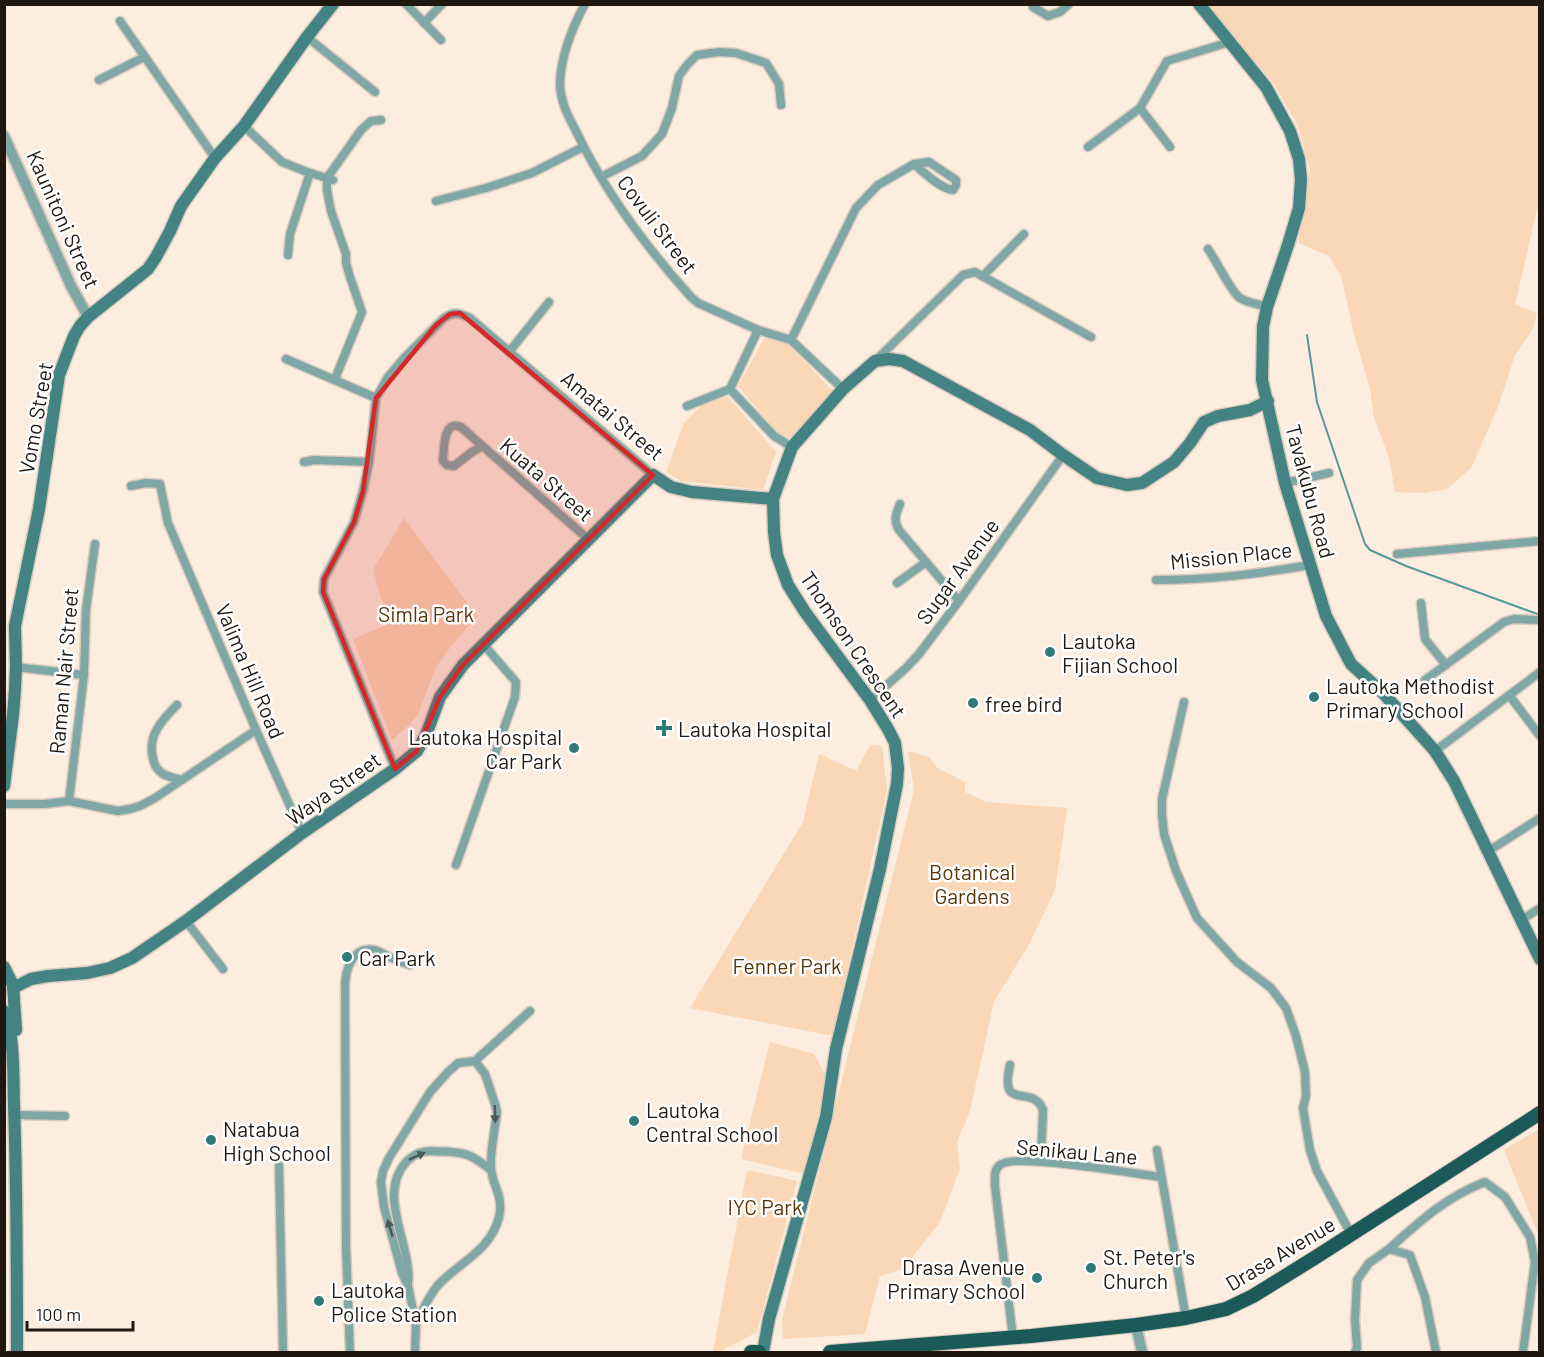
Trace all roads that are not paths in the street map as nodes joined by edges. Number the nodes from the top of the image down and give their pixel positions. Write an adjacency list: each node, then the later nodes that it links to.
1 (333, 4): 10 (main road, Vomo Street)
2 (406, 4): 9 (street)
3 (442, 4): 9 (street)
4 (585, 4): 21 (street, Covuli Street)
5 (1069, 4): 7 (street)
6 (1199, 4): 12 (main road, Tavakubu Road)
7 (1033, 7)
8 (120, 21): 13 (street)
9 (424, 23): 11 (street)
10 (307, 38): 15 (street); 19 (main road, Vomo Street)
11 (441, 40)
12 (1230, 42): 17 (street); 36 (main road, Tavakubu Road)
13 (144, 57): 14 (street); 24 (street)
14 (99, 80)
15 (375, 92)
16 (781, 105): 28 (street)
17 (1140, 108): 22 (street); 23 (street)
18 (381, 120): 29 (street)
19 (244, 126): 24 (main road, Vomo Street); 27 (street)
20 (4, 136): 25 (street, Kaunitoni Street)
21 (583, 147): 28 (street, Covuli Street); 30 (street)
22 (1088, 147)
23 (1170, 147)
24 (215, 158): 37 (main road, Vomo Street)
25 (9, 159): 37 (street, Kaunitoni Street)
26 (914, 164): 26 (street); 40 (street)
27 (310, 173): 29 (street); 33 (street)
28 (601, 177): 38 (street, Covuli Street)
29 (330, 179): 44 (street)
30 (436, 201)
31 (1024, 234): 34 (street)
32 (1208, 249): 36 (street)
33 (288, 255)
34 (983, 276): 39 (street); 43 (street)
35 (549, 302): 41 (street)
36 (1267, 307): 48 (main road, Tavakubu Road)
37 (88, 316): 72 (main road, Vomo Street)
38 (758, 330): 40 (street, Covuli Street); 45 (street)
39 (1091, 337)
40 (791, 340): 46 (street, Covuli Street)
41 (510, 352): 47 (street, Amatai Street); 56 (street, Amatai Street)
42 (286, 359): 44 (street)
43 (875, 361): 46 (main road, Thomson Crescent); 52 (main road)
44 (335, 379): 47 (street)
45 (730, 389): 49 (street); 51 (street)
46 (843, 389): 51 (main road, Thomson Crescent)
47 (376, 398): 54 (street)
48 (1268, 401): 52 (main road); 57 (main road, Tavakubu Road)
49 (687, 406)
50 (482, 446): 50 (street, Kuata Street); 61 (street, Kuata Street)
51 (792, 447): 59 (main road, Thomson Crescent)
52 (1064, 455): 69 (street, Sugar Avenue)
53 (304, 462): 54 (street)
54 (369, 462): 86 (street)
55 (1329, 473): 57 (street)
56 (653, 475): 59 (main road, Amatai Street); 61 (main road, Waya Street)
57 (1285, 483): 66 (main road, Tavakubu Road)
58 (131, 486): 83 (street, Valima Hill Road)
59 (773, 499): 80 (main road, Thomson Crescent)
60 (900, 504): 65 (street)
61 (588, 539): 73 (main road, Waya Street)
62 (1539, 541): 64 (street)
63 (95, 544): 77 (street, Raman Nair Street)
64 (1397, 554)
65 (926, 562): 68 (street); 69 (street)
66 (1310, 565): 67 (street, Mission Place); 85 (main road, Tavakubu Road)
67 (1156, 580)
68 (897, 583)
69 (959, 601): 80 (street, Sugar Avenue)
70 (1421, 603): 74 (street)
71 (1539, 620): 74 (street)
72 (10, 625): 75 (main road, Vomo Street)
73 (484, 645): 86 (main road, Waya Street); 94 (street)
74 (1446, 665): 78 (street)
75 (16, 667): 77 (street); 88 (main road, Vomo Street)
76 (1539, 672): 79 (street)
77 (84, 675): 89 (street, Raman Nair Street)
78 (1425, 680)
79 (1509, 695): 84 (street); 85 (street)
80 (870, 700): 122 (main road, Thomson Crescent)
81 (1184, 702): 118 (street)
82 (177, 705): 87 (street)
83 (256, 730): 87 (street); 92 (street, Valima Hill Road)
84 (1539, 736)
85 (1435, 751): 93 (main road, Tavakubu Road)
86 (394, 769): 92 (main road, Waya Street)
87 (181, 780): 89 (street)
88 (4, 786)
89 (69, 801): 90 (street)
90 (4, 804)
91 (1539, 818): 93 (street)
92 (302, 833): 96 (main road, Waya Street)
93 (1487, 852): 97 (main road, Tavakubu Road)
94 (456, 865)
95 (1539, 908): 97 (street)
96 (186, 921): 100 (street); 102 (main road, Waya Street)
97 (1520, 921): 98 (main road, Tavakubu Road)
98 (1539, 959)
99 (410, 965): 128 (street)
100 (223, 969)
101 (5, 970): 102 (main road, Waya Street); 103 (main road)
102 (48, 976): 103 (main road, Waya Street)
103 (10, 995): 106 (main road)
104 (4, 1011): 106 (main road)
105 (530, 1011): 107 (street)
106 (13, 1054): 110 (main road)
107 (474, 1061): 116 (street, one-way to 116); 120 (street, one-way to 107)
108 (1010, 1065): 113 (street)
109 (1539, 1113): 118 (highway, Drasa Avenue)
110 (15, 1115): 111 (street); 115 (main road)
111 (65, 1116)
112 (1156, 1150): 117 (street)
113 (1041, 1161): 117 (street, Senikau Lane); 125 (street, Senikau Lane)
114 (279, 1165): 127 (street)
115 (10, 1166): 126 (main road)
116 (491, 1170): 120 (street, one-way to 116); 123 (street)
117 (1161, 1177): 121 (street)
118 (1351, 1234): 121 (highway, Drasa Avenue)
119 (1389, 1249): 134 (street); 135 (street); 136 (street)
120 (408, 1286): 123 (street)
121 (1186, 1318): 124 (highway, Drasa Avenue)
122 (769, 1319): 130 (main road, Thomson Crescent); 131 (main road, Thomson Crescent)
123 (416, 1324): 129 (street)
124 (1136, 1325): 125 (highway, Drasa Avenue); 133 (street)
125 (1013, 1338): 132 (highway, Drasa Avenue)
126 (17, 1353)
127 (283, 1353)
128 (350, 1353)
129 (415, 1353)
130 (750, 1353): 131 (highway)
131 (761, 1353)
132 (830, 1353)
133 (1142, 1353)
134 (1355, 1353)
135 (1436, 1353)
136 (1523, 1353)

